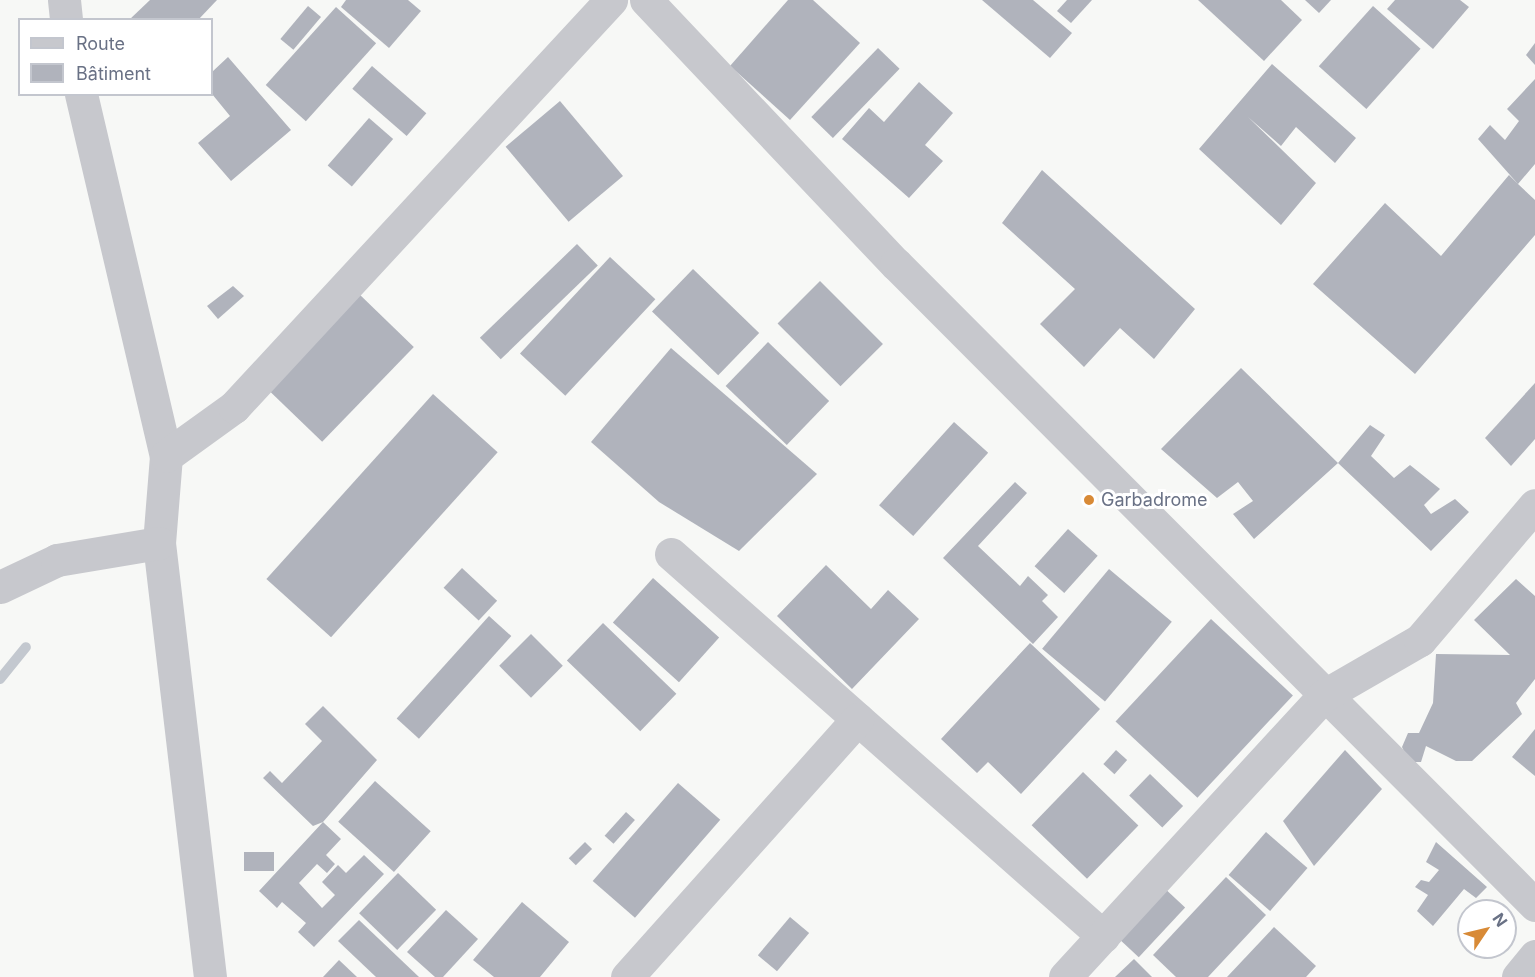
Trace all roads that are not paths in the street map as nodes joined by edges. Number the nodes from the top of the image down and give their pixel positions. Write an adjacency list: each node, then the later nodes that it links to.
1 (64, 0): 4 (street)
2 (611, 0): 6 (street)
3 (646, 0): 11 (street)
4 (66, 18)
5 (81, 96): 6 (street)
6 (166, 456): 8 (street)
7 (1535, 505): 11 (street)
8 (159, 543): 10 (street); 16 (street)
9 (671, 554): 12 (street)
10 (0, 588)
11 (1323, 696): 13 (street); 14 (street)
12 (858, 719): 14 (street); 17 (street)
13 (1535, 905)
14 (1103, 936): 18 (street)
15 (1535, 956): 19 (street)
16 (210, 977)
17 (627, 977)
18 (1065, 977)
19 (1518, 977)

